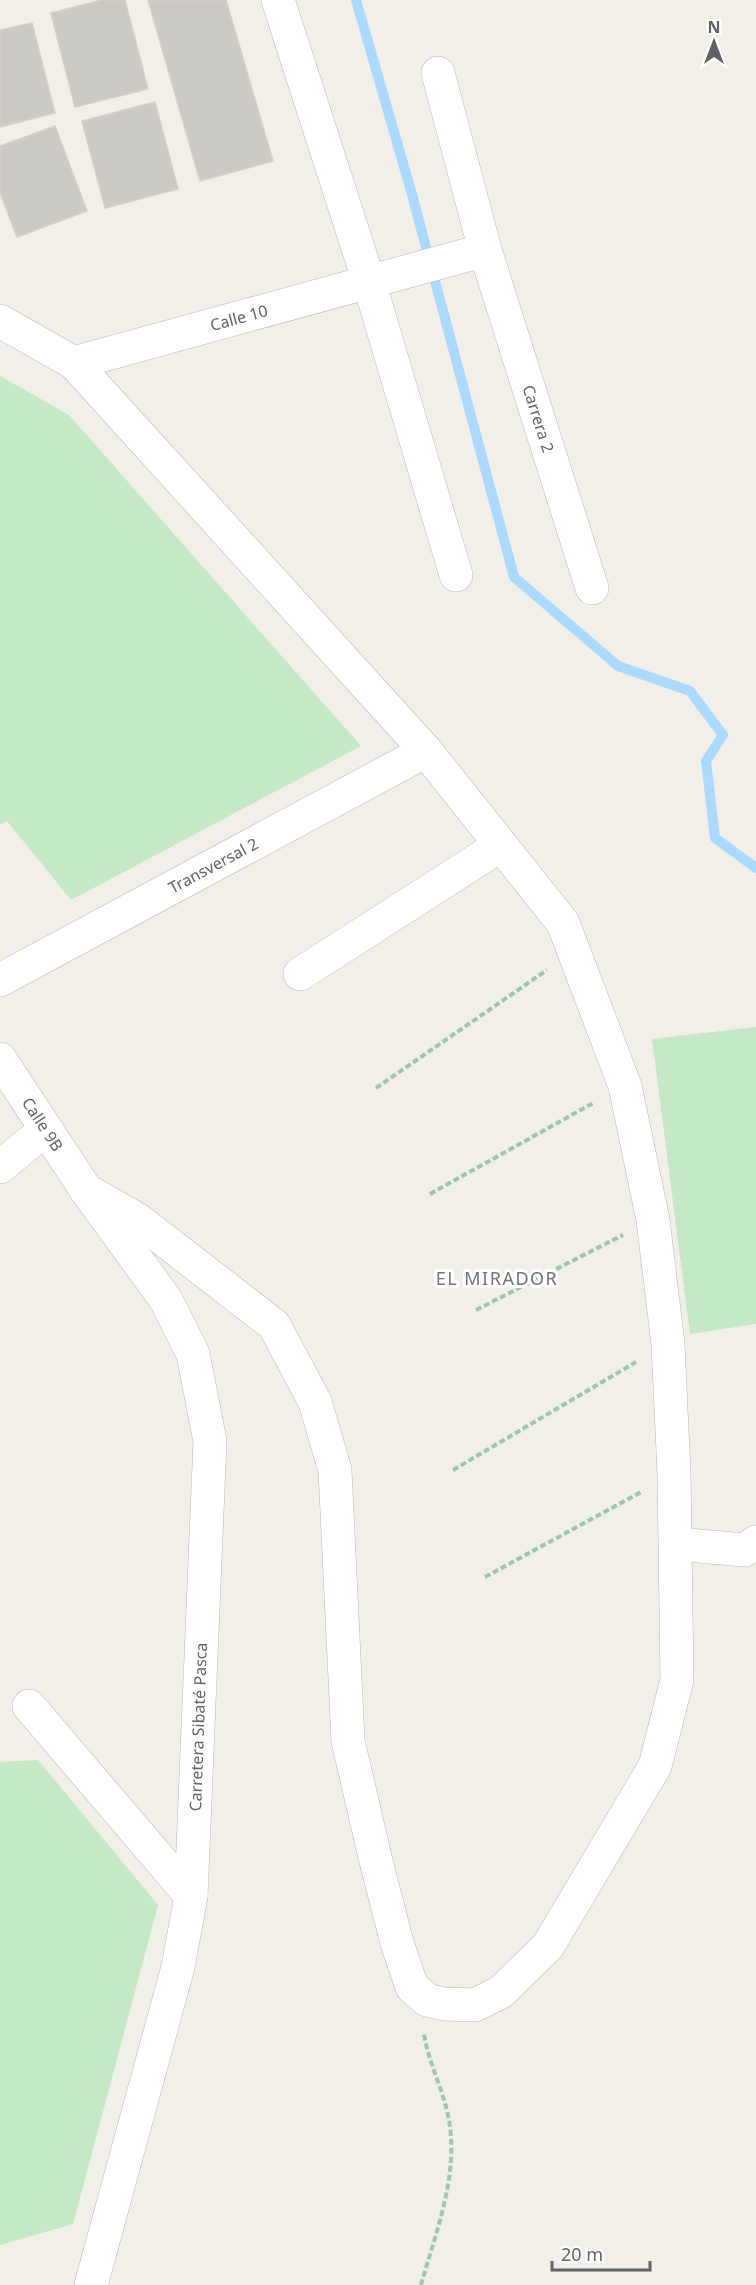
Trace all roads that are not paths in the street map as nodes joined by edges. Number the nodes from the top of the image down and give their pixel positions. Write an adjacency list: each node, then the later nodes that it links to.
1 (278, 0): 4 (street)
2 (438, 73): 3 (street, Carrera 2)
3 (485, 250): 4 (street, Calle 10); 8 (street, Carrera 2)
4 (369, 282): 6 (street, Calle 10); 7 (street)
5 (0, 321): 6 (street)
6 (74, 363): 9 (street)
7 (456, 575)
8 (592, 588)
9 (426, 751): 10 (street); 12 (street, Transversal 2)
10 (501, 845): 11 (street); 18 (street)
11 (300, 974)
12 (0, 980)
13 (0, 1059): 14 (street, Calle 9B)
14 (46, 1129): 15 (street); 16 (street, Calle 9B)
15 (0, 1167)
16 (86, 1190): 18 (street); 20 (street, Carretera Sibaté Pasca)
17 (756, 1542): 18 (street)
18 (676, 1544)
19 (29, 1706): 20 (street)
20 (191, 1896): 21 (street, Carretera Sibaté Pasca)
21 (91, 2285)

